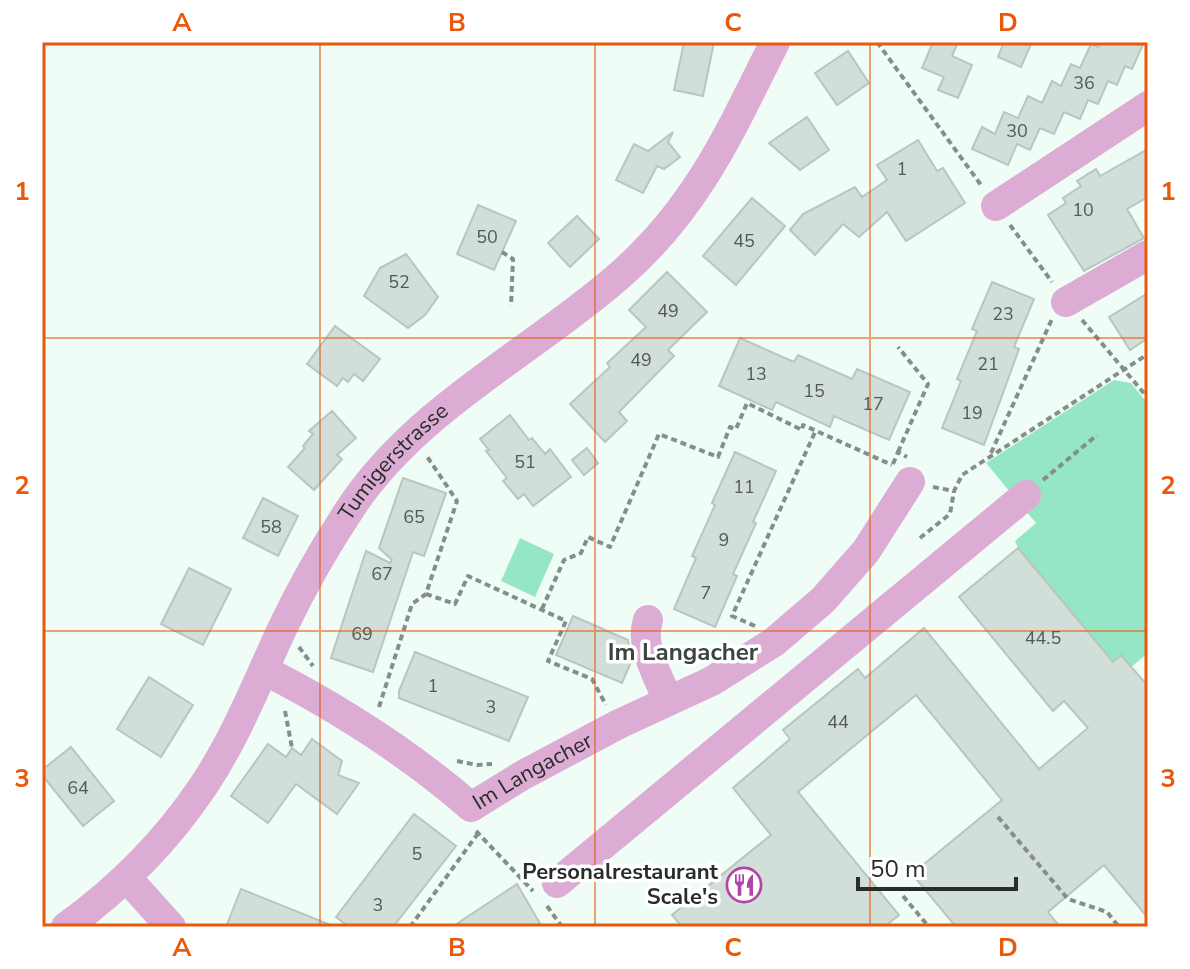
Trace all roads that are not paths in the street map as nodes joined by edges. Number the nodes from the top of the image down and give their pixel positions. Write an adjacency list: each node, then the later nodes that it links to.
1 (775, 42): 10 (street, Tumigerstrasse)
2 (1148, 106): 3 (street)
3 (996, 206)
4 (1148, 255): 5 (street)
5 (1066, 302)
6 (896, 475): 9 (street, Im Langacher)
7 (1026, 495): 11 (street)
8 (642, 625): 12 (street)
9 (768, 636): 11 (street); 12 (street, Im Langacher)
10 (264, 670): 12 (street, Im Langacher); 13 (street, Tumigerstrasse)
11 (804, 677): 14 (street)
12 (668, 701)
13 (127, 878): 15 (street); 16 (street, Tumigerstrasse)
14 (557, 883)
15 (174, 919)
16 (66, 927)

